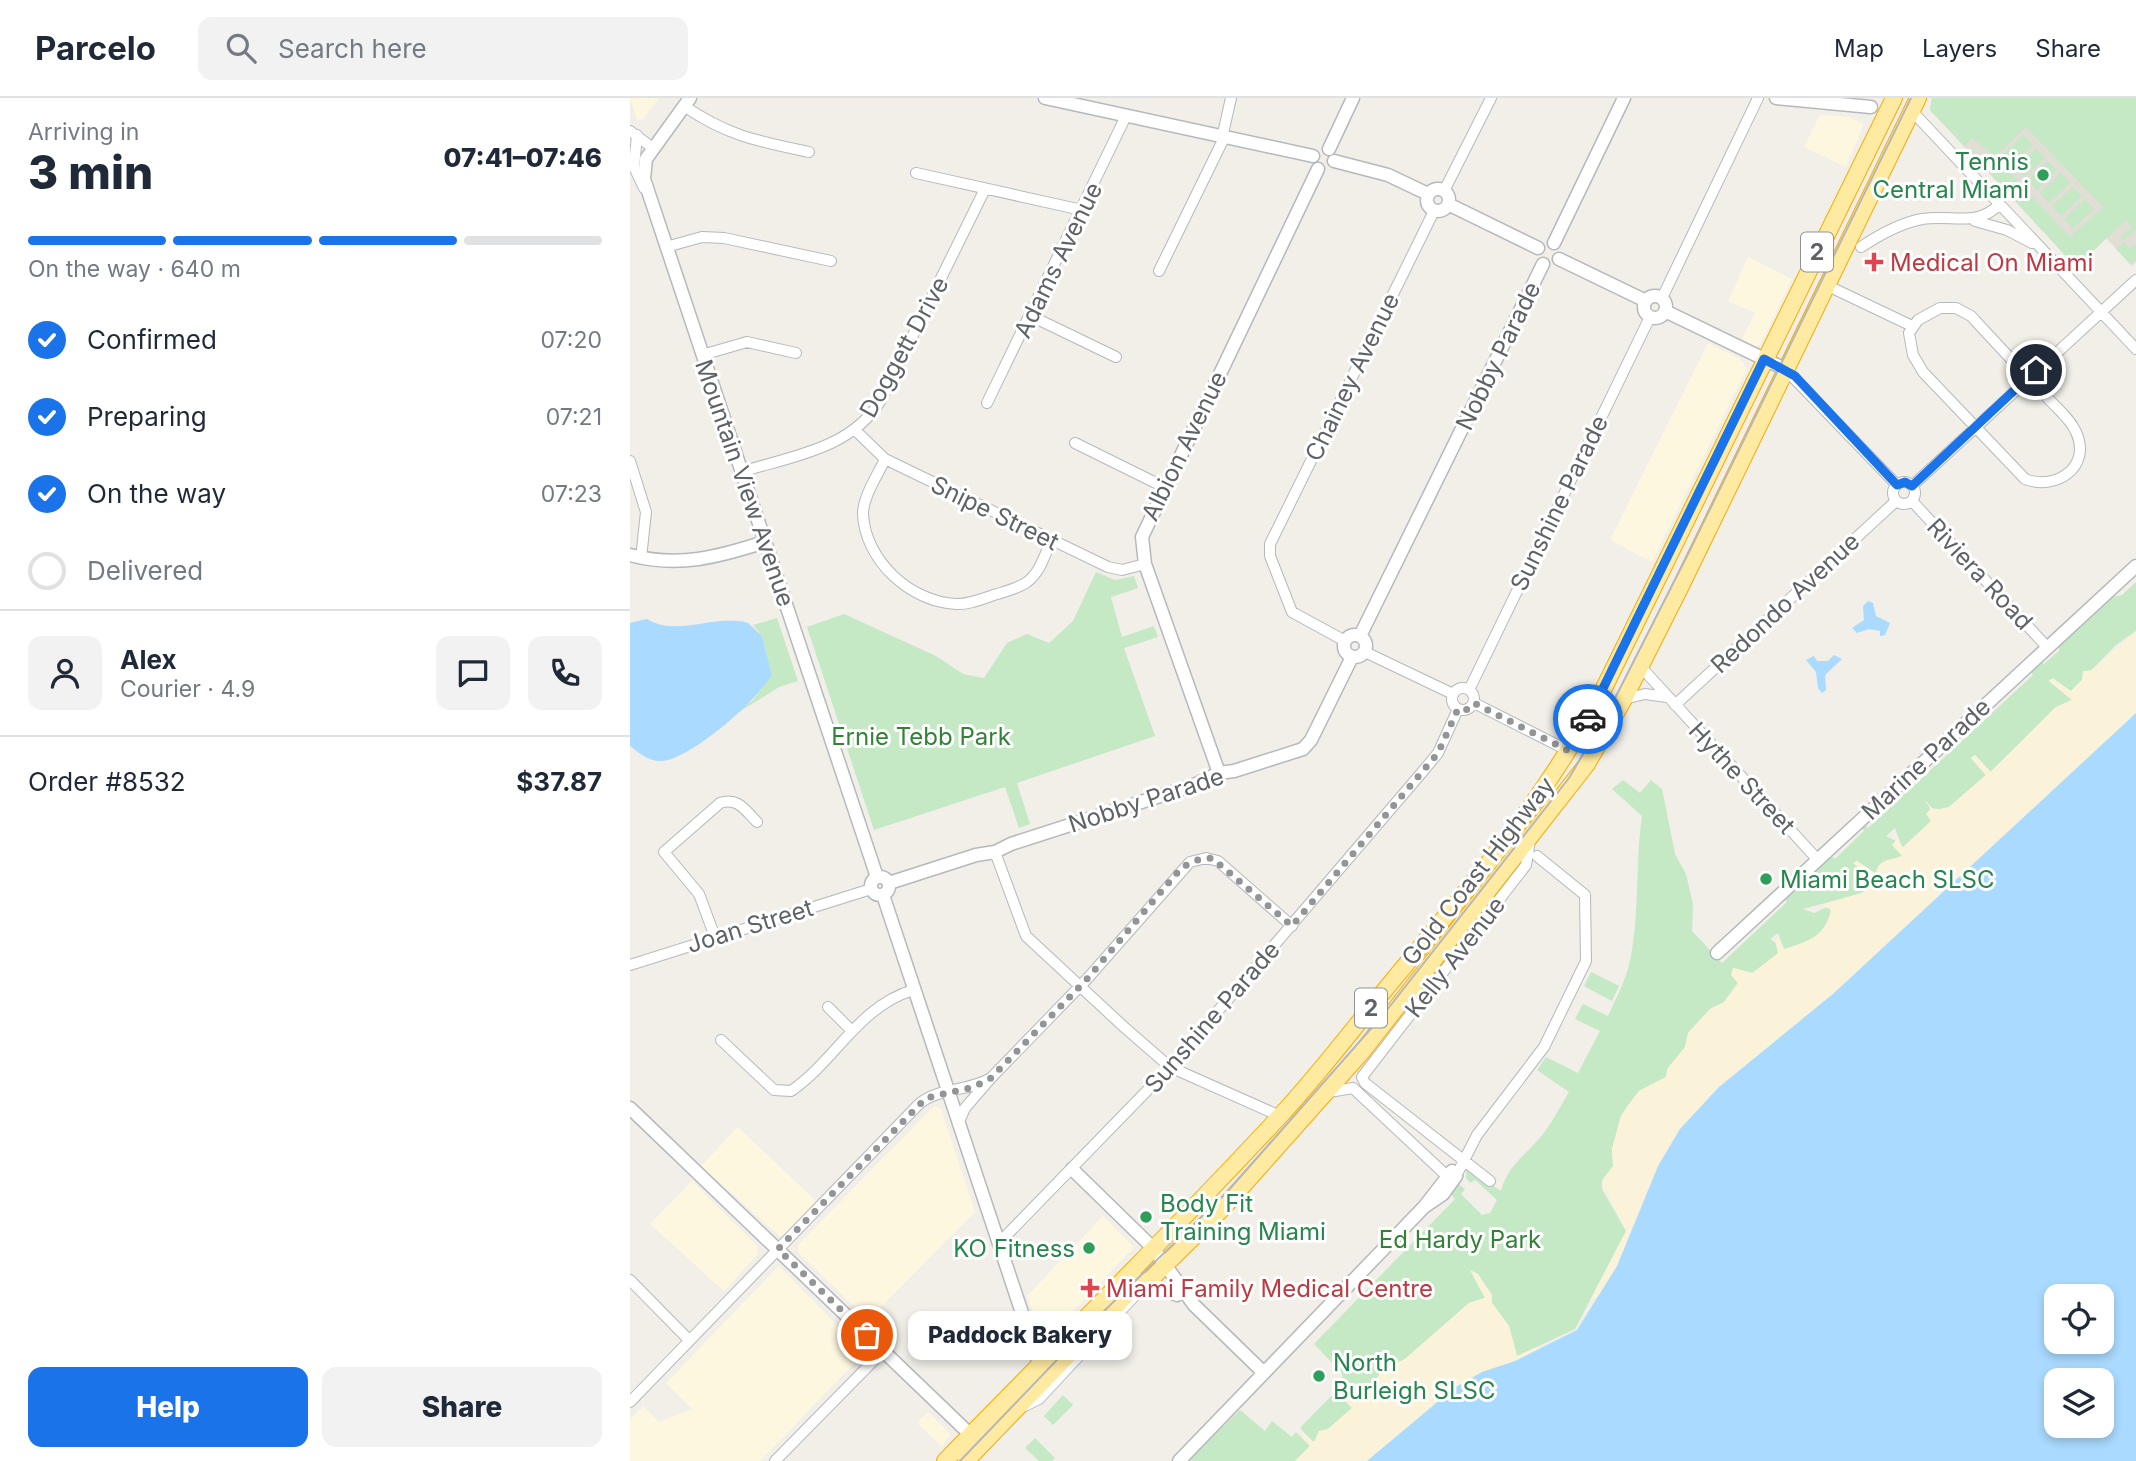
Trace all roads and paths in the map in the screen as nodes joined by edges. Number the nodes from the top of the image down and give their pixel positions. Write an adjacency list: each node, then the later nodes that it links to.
1 (1045, 98): 12 (street)
2 (1231, 98): 14 (street)
3 (1353, 98): 17 (street)
4 (1490, 98): 21 (street)
5 (1624, 98): 30 (street)
6 (1758, 98): 41 (street)
7 (1776, 98): 11 (street)
8 (687, 102): 15 (street, Mountain View Avenue); 16 (street)
9 (1891, 102): 52 (highway, Gold Coast Highway / 2)
10 (1914, 104): 25 (street); 40 (highway, Gold Coast Highway / 2)
11 (1871, 107)
12 (1126, 116): 14 (street); 26 (street, Adams Avenue)
13 (633, 133): 15 (street); 23 (street)
14 (1223, 138): 18 (street); 38 (street)
15 (653, 148): 23 (street, Mountain View Avenue)
16 (809, 152)
17 (1331, 155): 18 (street); 22 (street)
18 (1315, 162): 64 (street, Albion Avenue)
19 (916, 173): 20 (street)
20 (985, 189): 26 (street); 57 (street, Doggett Drive)
21 (1444, 191): 22 (street); 24 (street)
22 (1428, 194): 27 (street)
23 (650, 198): 31 (street, Mountain View Avenue)
24 (1448, 204): 27 (street); 33 (street)
25 (2003, 207): 28 (street); 29 (street); 34 (street)
26 (1082, 210): 45 (street, Adams Avenue)
27 (1434, 211): 73 (street, Chainey Avenue)
28 (1971, 219): 29 (street); 32 (street)
29 (1986, 224): 34 (street)
30 (1553, 243): 33 (street); 35 (street)
31 (666, 247): 36 (street); 50 (street, Mountain View Avenue)
32 (1861, 247)
33 (1538, 248): 37 (street)
34 (2047, 254): 44 (street)
35 (1559, 259): 37 (street); 42 (street)
36 (831, 261)
37 (1542, 264): 72 (street, Nobby Parade)
38 (1159, 271)
39 (2136, 280): 44 (street)
40 (1826, 285): 47 (street); 53 (highway, Gold Coast Highway / 2)
41 (1662, 298): 42 (street); 43 (street)
42 (1646, 301): 46 (street)
43 (1665, 311): 46 (street); 52 (street)
44 (2101, 312): 48 (street); 54 (street)
45 (1031, 316): 51 (street); 55 (street, Adams Avenue)
46 (1650, 317): 78 (street, Sunshine Parade)
47 (1912, 326): 54 (street); 56 (street)
48 (2136, 349)
49 (796, 353): 50 (street)
50 (702, 355): 61 (street, Mountain View Avenue)
51 (1116, 358)
52 (1764, 359): 53 (street); 84 (highway, Gold Coast Highway / 2)
53 (1784, 369): 62 (street); 77 (highway, Gold Coast Highway / 2)
54 (2028, 377): 56 (street); 56 (street)
55 (987, 403)
56 (1975, 427): 63 (street)
57 (856, 431): 59 (street, Snipe Street); 61 (street, Doggett Drive)
58 (1075, 443): 64 (street)
59 (885, 459): 67 (street, Snipe Street); 67 (street)
60 (630, 461): 69 (street)
61 (741, 472): 68 (street, Mountain View Avenue)
62 (1897, 485): 63 (street); 65 (street)
63 (1912, 486): 66 (street)
64 (1164, 487): 70 (street, Albion Avenue)
65 (1896, 501): 66 (street); 82 (street, Redondo Avenue)
66 (1912, 501): 74 (street, Riviera Road)
67 (1051, 541): 70 (street, Snipe Street)
68 (765, 542): 69 (street); 91 (street, Mountain View Avenue)
69 (635, 556)
70 (1145, 564): 85 (street, Albion Avenue)
71 (2136, 566): 74 (street, Marine Parade)
72 (1360, 636): 73 (street); 75 (street)
73 (1345, 641): 76 (street)
74 (2047, 647): 90 (street, Marine Parade)
75 (1364, 652): 76 (street); 79 (street)
76 (1352, 657): 85 (street, Nobby Parade)
77 (1640, 666): 80 (highway, Gold Coast Highway / 2); 82 (street, Hythe Street)
78 (1469, 690): 79 (street); 81 (street)
79 (1453, 694): 83 (street)
80 (1624, 699): 82 (street); 87 (highway, Gold Coast Highway / 2)
81 (1474, 703): 83 (street); 84 (street)
82 (1674, 704): 90 (street, Hythe Street)
83 (1458, 709): 92 (street, Sunshine Parade)
84 (1569, 751): 106 (highway, Gold Coast Highway / 2)
85 (1219, 773): 88 (street, Nobby Parade)
86 (757, 822): 93 (street)
87 (1532, 832): 104 (highway, Gold Coast Highway / 2); 108 (street, Kelly Avenue)
88 (995, 852): 91 (street, Nobby Parade); 96 (street)
89 (1537, 856): 108 (street)
90 (1817, 859): 94 (street, Marine Parade)
91 (877, 887): 93 (street, Joan Street); 97 (street, Mountain View Avenue)
92 (1292, 926): 96 (street); 101 (street, Sunshine Parade)
93 (715, 937): 95 (street, Joan Street)
94 (1717, 953)
95 (630, 965)
96 (1081, 986): 101 (street); 102 (street)
97 (913, 989): 99 (street); 103 (street, Mountain View Avenue)
98 (828, 1007): 99 (street)
99 (851, 1030): 100 (street)
100 (721, 1041)
101 (1170, 1067): 106 (street); 109 (street, Sunshine Parade)
102 (991, 1078): 103 (street); 107 (street)
103 (947, 1092): 107 (street, Mountain View Avenue); 114 (street)
104 (1325, 1094): 110 (street); 115 (highway, Gold Coast Highway / 2)
105 (630, 1108): 114 (street)
106 (1280, 1116): 113 (highway, Gold Coast Highway / 2)
107 (958, 1125): 112 (street, Mountain View Avenue)
108 (1462, 1159): 110 (street); 111 (street, Kelly Avenue)
109 (1072, 1169): 112 (street, Sunshine Parade); 113 (street)
110 (1452, 1176): 123 (street)
111 (1490, 1181)
112 (998, 1244): 122 (street, Mountain View Avenue)
113 (1153, 1248): 115 (street); 122 (highway, Gold Coast Highway / 2)
114 (778, 1249): 120 (street); 121 (street)
115 (1163, 1267): 117 (highway, Gold Coast Highway / 2); 118 (street); 119 (street)
116 (630, 1280): 120 (street)
117 (1136, 1292): 118 (street); 125 (highway, Gold Coast Highway / 2)
118 (1177, 1295): 119 (street)
119 (1194, 1305): 123 (street)
120 (689, 1339): 124 (street)
121 (884, 1350): 125 (street); 126 (street)
122 (1039, 1364): 125 (highway, Gold Coast Highway / 2)
123 (1264, 1373): 129 (street)
124 (630, 1402)
125 (976, 1440): 127 (highway, Gold Coast Highway / 2); 128 (highway, Gold Coast Highway / 2)
126 (775, 1461)
127 (945, 1461)
128 (966, 1461)
129 (1179, 1461)

